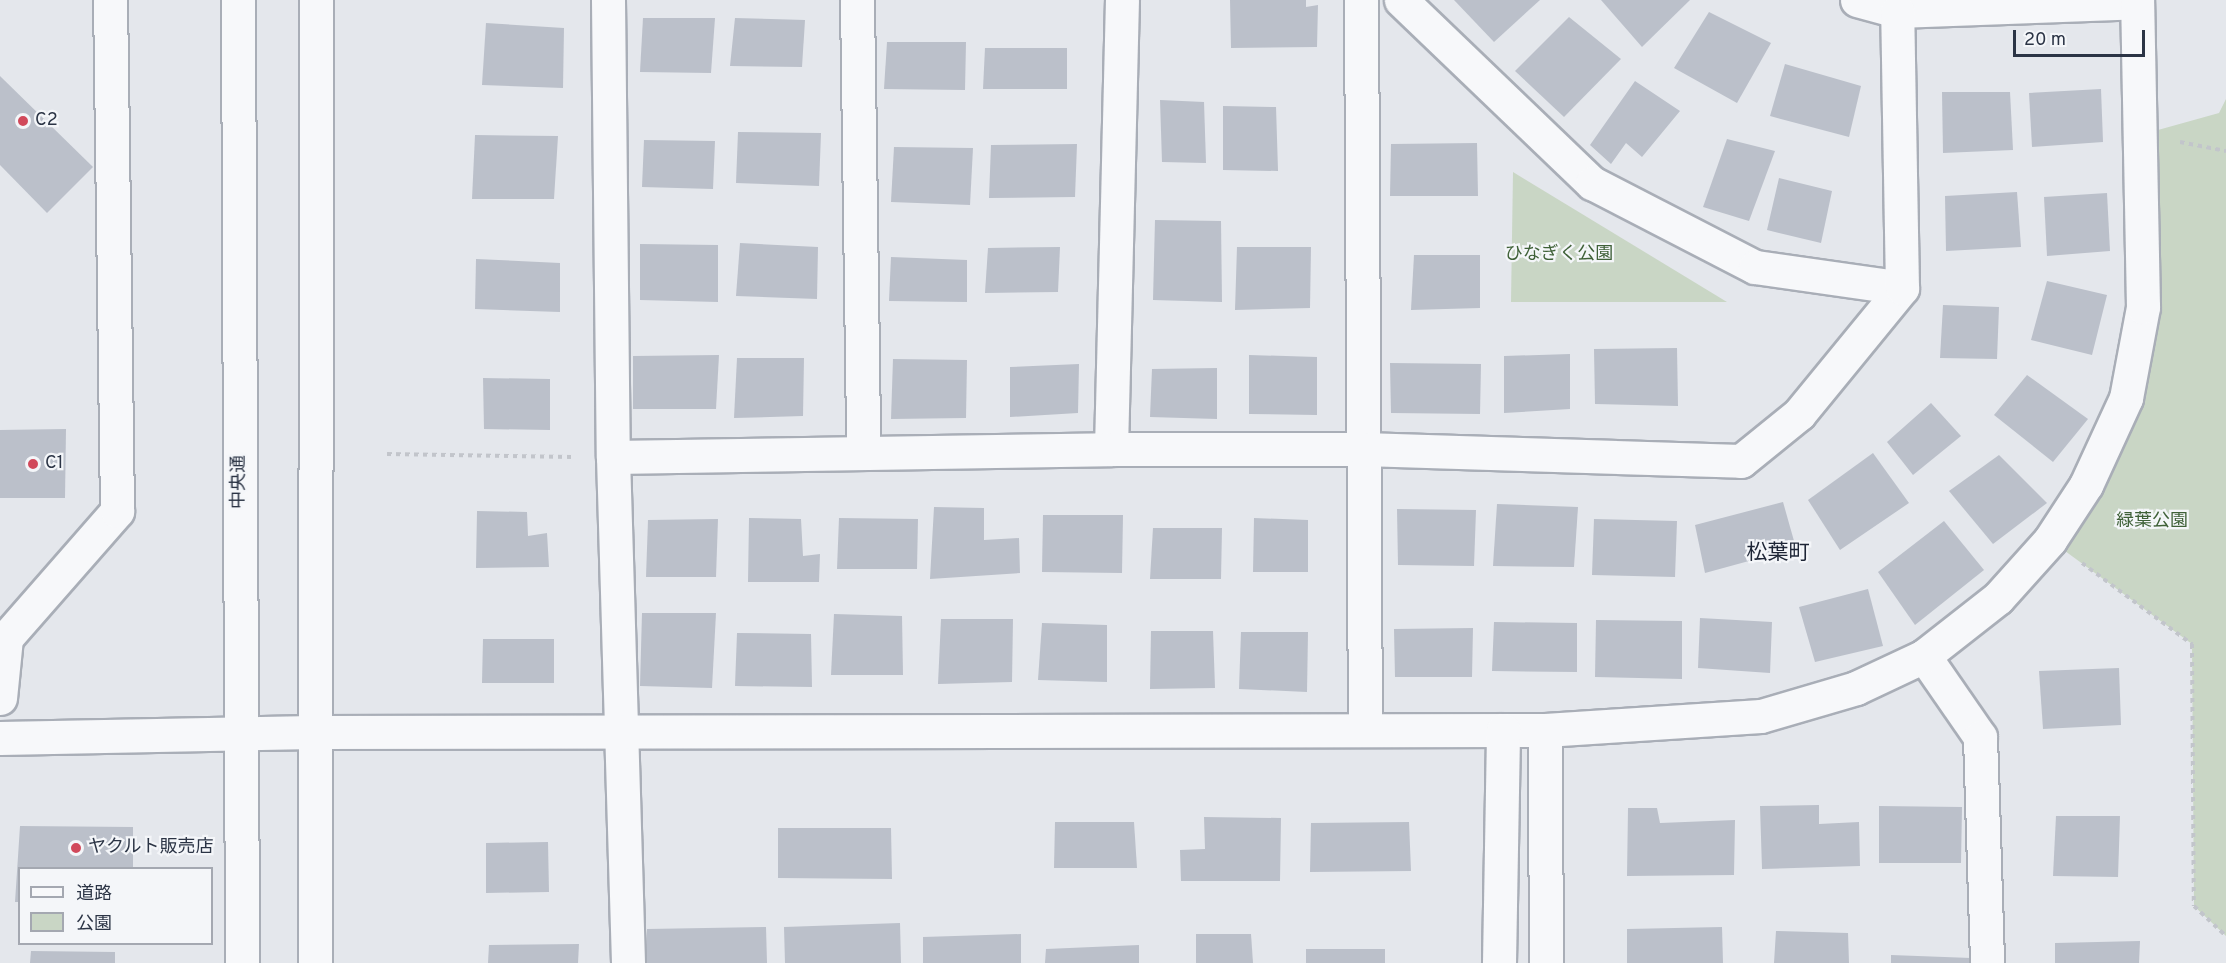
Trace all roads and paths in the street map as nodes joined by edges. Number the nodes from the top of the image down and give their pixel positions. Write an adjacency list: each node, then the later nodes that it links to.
1 (110, 0): 22 (street)
2 (238, 0): 26 (street, 中央通)
3 (316, 0): 27 (street)
4 (608, 0): 19 (street)
5 (857, 0): 17 (street)
6 (1122, 0): 15 (street)
7 (1361, 0): 16 (street)
8 (1401, 0): 14 (street)
9 (1857, 0): 11 (street)
10 (2137, 1): 11 (street); 12 (street)
11 (1897, 11): 14 (street)
12 (2140, 135): 13 (path); 20 (street)
13 (2226, 151)
14 (1902, 288): 16 (street)
15 (1111, 449): 16 (street); 17 (street)
16 (1363, 449): 23 (street)
17 (863, 452): 19 (street)
18 (387, 454): 19 (path)
19 (613, 458): 28 (street)
20 (2050, 540): 21 (street); 30 (path)
21 (1924, 656): 25 (street); 36 (street)
22 (0, 698)
23 (1365, 729): 24 (street); 28 (street)
24 (1503, 730): 25 (street); 34 (street)
25 (1545, 730): 35 (street)
26 (239, 732): 27 (street); 29 (street); 31 (street, 中央通)
27 (313, 732): 28 (street); 32 (street)
28 (623, 732): 33 (street)
29 (0, 738)
30 (2226, 936)
31 (242, 963)
32 (315, 963)
33 (628, 963)
34 (1499, 963)
35 (1546, 963)
36 (1988, 963)

